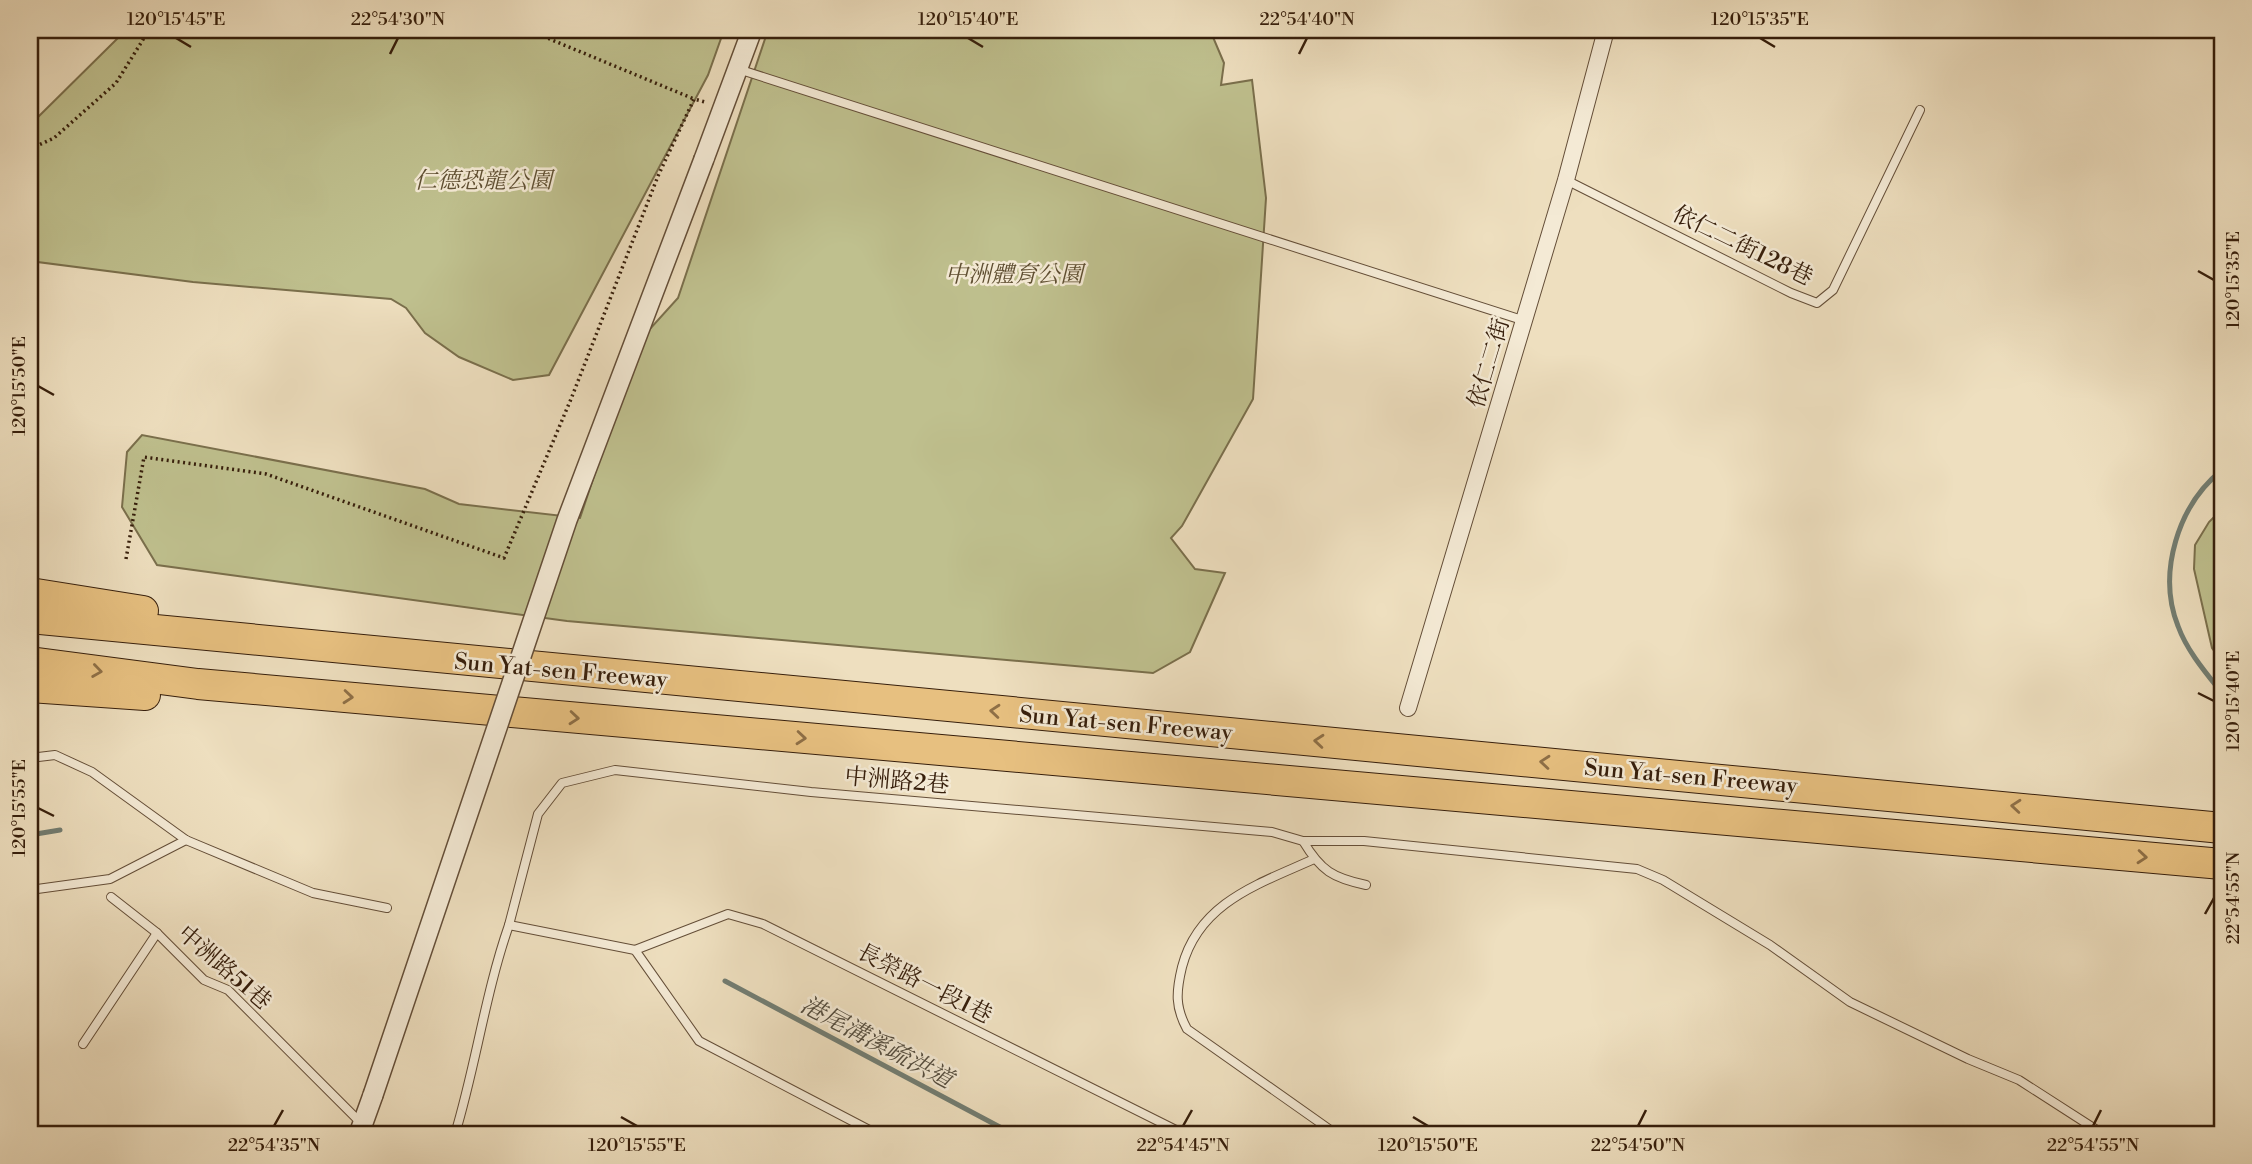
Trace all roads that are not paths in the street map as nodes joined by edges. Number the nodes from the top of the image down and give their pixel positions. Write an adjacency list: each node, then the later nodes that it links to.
1 (752, 30): 3 (street)
2 (1606, 30): 5 (street, 依仁二街)
3 (738, 69): 6 (lane); 28 (street, bridge)
4 (1920, 110): 5 (lane, 依仁二街128巷)
5 (1566, 180): 6 (street, 依仁二街)
6 (1525, 321): 13 (street, 依仁二街)
7 (30, 593): 9 (highway)
8 (30, 618): 9 (highway, Sun Yat-sen Freeway)
9 (304, 646): 15 (highway, Sun Yat-sen Freeway, one-way to 9)
10 (30, 662): 12 (highway, Sun Yat-sen Freeway, one-way to 12)
11 (30, 687): 12 (highway)
12 (291, 692): 19 (highway, Sun Yat-sen Freeway, one-way to 19)
13 (1408, 708)
14 (30, 758): 16 (lane)
15 (2222, 828)
16 (187, 840): 21 (lane); 23 (lane)
17 (1303, 841): 18 (lane); 24 (lane, 中洲路2巷); 33 (lane, 中洲路2巷)
18 (1314, 859): 20 (lane); 32 (lane)
19 (2222, 864)
20 (1366, 885)
21 (30, 890)
22 (111, 897): 25 (lane)
23 (387, 908)
24 (509, 925): 26 (lane); 29 (lane)
25 (157, 933): 27 (lane, 中洲路51巷); 28 (lane, 中洲路51巷)
26 (635, 950): 30 (lane); 31 (lane, 長榮路一段1巷)
27 (83, 1044)
28 (361, 1129)
29 (455, 1134)
30 (877, 1134)
31 (1192, 1134)
32 (1336, 1134)
33 (2103, 1134)

